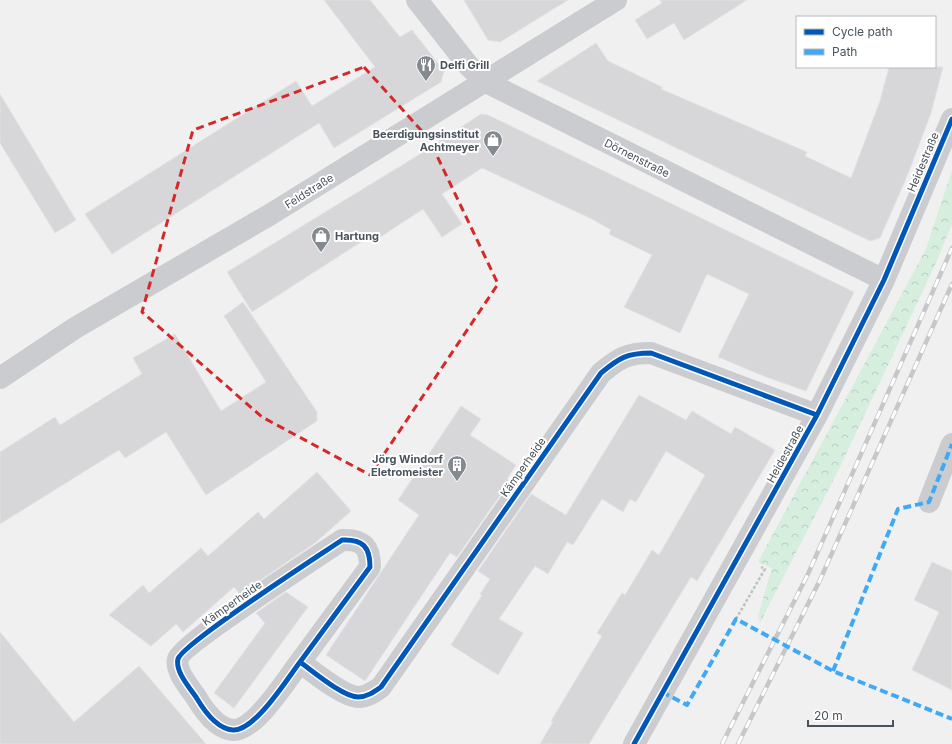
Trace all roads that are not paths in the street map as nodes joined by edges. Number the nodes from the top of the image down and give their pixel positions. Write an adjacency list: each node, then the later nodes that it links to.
1 (417, 0): 3 (street, Dörnenstraße)
2 (616, 0): 3 (street, Feldstraße)
3 (484, 81): 5 (street, Dörnenstraße); 6 (street, Feldstraße)
4 (952, 119): 5 (street, Heidestraße)
5 (884, 280): 7 (street, Heidestraße)
6 (0, 378)
7 (817, 415): 10 (street, Kämperheide); 11 (street, Heidestraße)
8 (952, 444): 9 (street)
9 (929, 502)
10 (300, 662): 10 (street, Kämperheide)
11 (634, 744)

